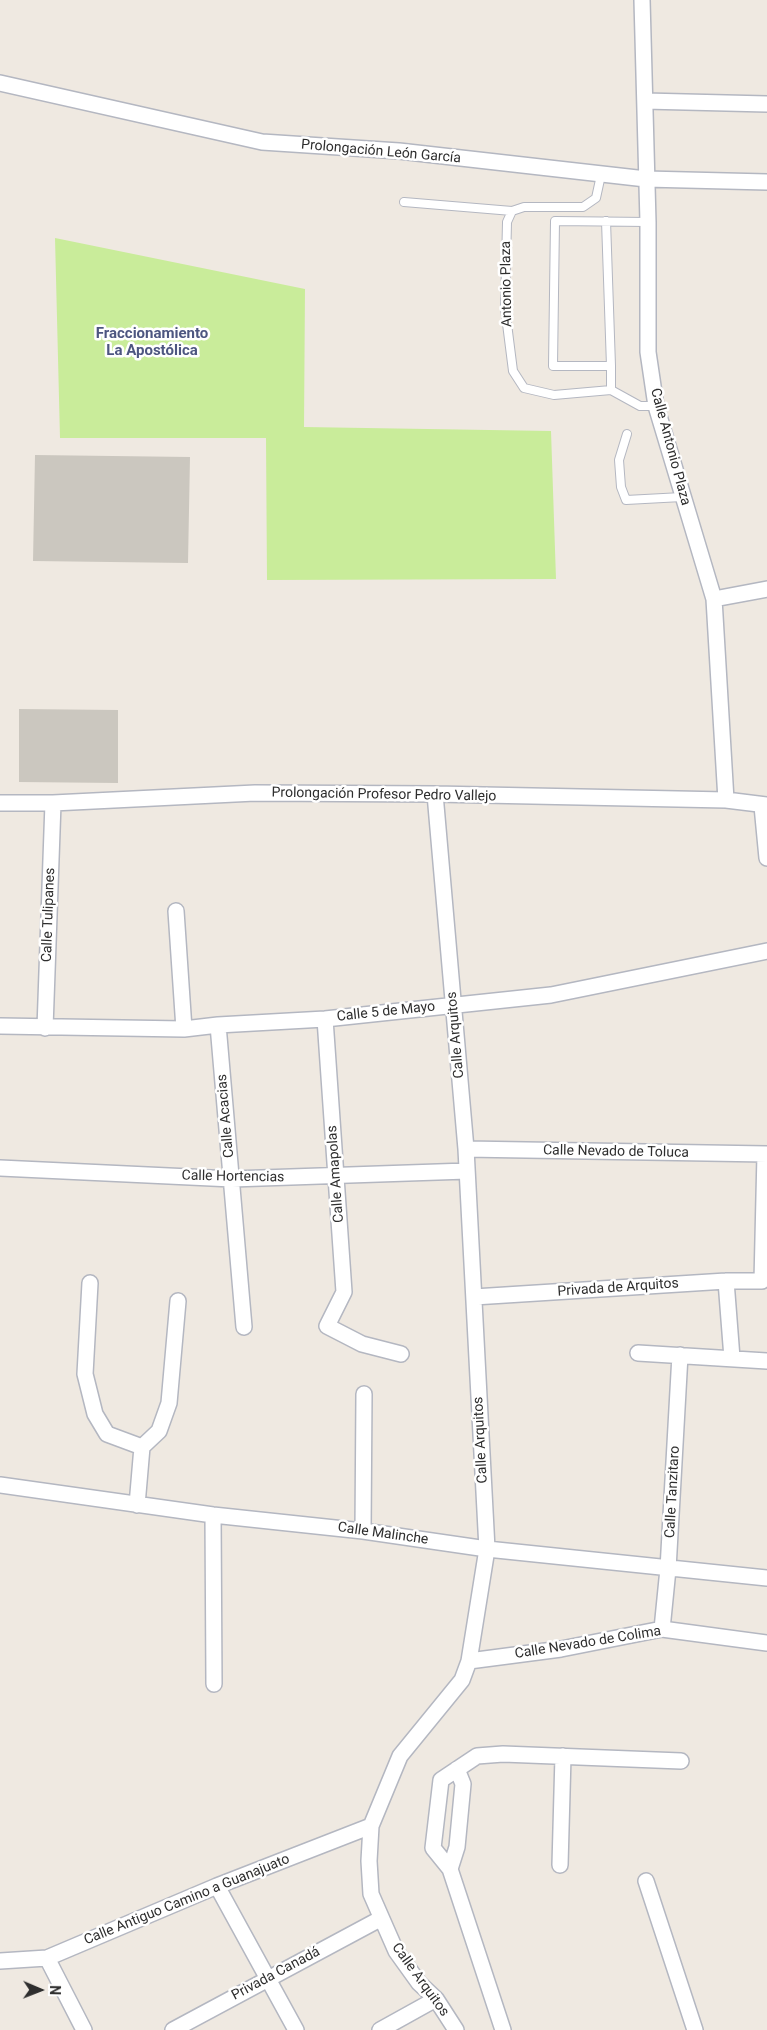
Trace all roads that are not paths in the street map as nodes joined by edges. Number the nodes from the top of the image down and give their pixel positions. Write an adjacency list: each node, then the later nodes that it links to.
1 (642, 0): 3 (street, Calle Antonio Plaza)
2 (0, 83): 5 (street, Prolongación León García)
3 (645, 101): 4 (street); 6 (street, Calle Antonio Plaza)
4 (767, 104)
5 (601, 174): 6 (street, Prolongación León García); 9 (lane)
6 (646, 179): 7 (street, Prolongación León García); 13 (street, Calle Antonio Plaza)
7 (767, 182)
8 (404, 202): 10 (lane)
9 (556, 207): 10 (lane); 11 (lane)
10 (512, 211): 15 (lane, Antonio Plaza)
11 (555, 221): 12 (lane); 14 (lane)
12 (606, 222): 13 (lane); 14 (lane)
13 (648, 222): 16 (street, Calle Antonio Plaza)
14 (611, 366): 15 (lane)
15 (611, 390): 16 (lane)
16 (656, 406): 18 (street, Calle Antonio Plaza)
17 (627, 434): 18 (lane)
18 (682, 497): 20 (street, Calle Antonio Plaza)
19 (767, 589): 20 (street)
20 (714, 599): 22 (street, Calle Antonio Plaza)
21 (435, 794): 22 (street, Prolongación Profesor Pedro Vallejo); 24 (street, Prolongación Profesor Pedro Vallejo); 29 (street, Calle Arquitos)
22 (726, 800): 25 (street, Prolongación Profesor Pedro Vallejo)
23 (0, 803): 24 (street, Prolongación Profesor Pedro Vallejo)
24 (53, 803): 33 (street, Calle Tulipanes)
25 (765, 806): 26 (street)
26 (767, 858)
27 (176, 911): 34 (street)
28 (767, 951): 29 (street, Calle 5 de Mayo)
29 (454, 1005): 30 (street, Calle 5 de Mayo); 35 (street, Calle Arquitos)
30 (325, 1019): 31 (street, Calle 5 de Mayo); 39 (street, Calle Amapolas)
31 (218, 1025): 34 (street, Calle 5 de Mayo); 40 (street, Calle Acacias)
32 (0, 1026): 33 (street, Calle 5 de Mayo)
33 (45, 1028): 34 (street, Calle 5 de Mayo)
34 (184, 1029)
35 (466, 1149): 36 (street, Calle Nevado de Toluca); 38 (street, Calle Arquitos)
36 (766, 1154): 41 (street, Privada de Arquitos)
37 (0, 1168): 40 (street, Calle Hortencias)
38 (467, 1171): 39 (street, Calle Hortencias); 43 (street, Calle Arquitos)
39 (336, 1177): 40 (street, Calle Hortencias); 47 (street, Calle Amapolas)
40 (232, 1180): 45 (street, Calle Acacias)
41 (726, 1281): 43 (street, Privada de Arquitos); 49 (street)
42 (90, 1283): 52 (street)
43 (474, 1297): 57 (street, Calle Arquitos)
44 (178, 1301): 52 (street)
45 (244, 1327)
46 (638, 1353): 48 (street)
47 (401, 1354)
48 (680, 1355): 49 (street); 58 (street, Calle Tanzitaro)
49 (732, 1358): 50 (street)
50 (767, 1361)
51 (364, 1394): 56 (street)
52 (142, 1447): 54 (street)
53 (0, 1485): 54 (street, Calle Malinche)
54 (138, 1505): 55 (street, Calle Malinche)
55 (213, 1515): 56 (street, Calle Malinche); 63 (street)
56 (363, 1531): 57 (street, Calle Malinche)
57 (487, 1549): 58 (street, Calle Malinche); 62 (street, Calle Arquitos)
58 (668, 1569): 59 (street, Calle Malinche); 60 (street, Calle Tanzitaro)
59 (767, 1578)
60 (662, 1629): 61 (street, Calle Nevado de Colima); 62 (street, Calle Nevado de Colima)
61 (767, 1643)
62 (469, 1661): 67 (street, Calle Arquitos)
63 (214, 1684)
64 (563, 1756): 65 (street); 66 (street); 68 (street)
65 (681, 1761)
66 (457, 1770): 69 (street); 69 (street)
67 (371, 1826): 71 (street, Calle Antiguo Camino a Guanajuato); 72 (street, Calle Arquitos)
68 (560, 1865)
69 (450, 1869): 82 (street)
70 (646, 1880): 83 (street)
71 (217, 1886): 73 (street, Calle Antiguo Camino a Guanajuato); 75 (street)
72 (380, 1918): 75 (street, Privada Canadá); 76 (street, Calle Arquitos)
73 (47, 1958): 74 (street, Calle Antiguo Camino a Guanajuato); 77 (street)
74 (0, 1961)
75 (267, 1978): 78 (street, Privada Canadá); 79 (street)
76 (436, 2000): 80 (street); 81 (street, Calle Arquitos)
77 (84, 2030)
78 (173, 2030)
79 (296, 2030)
80 (380, 2030)
81 (456, 2030)
82 (503, 2030)
83 (696, 2030)

